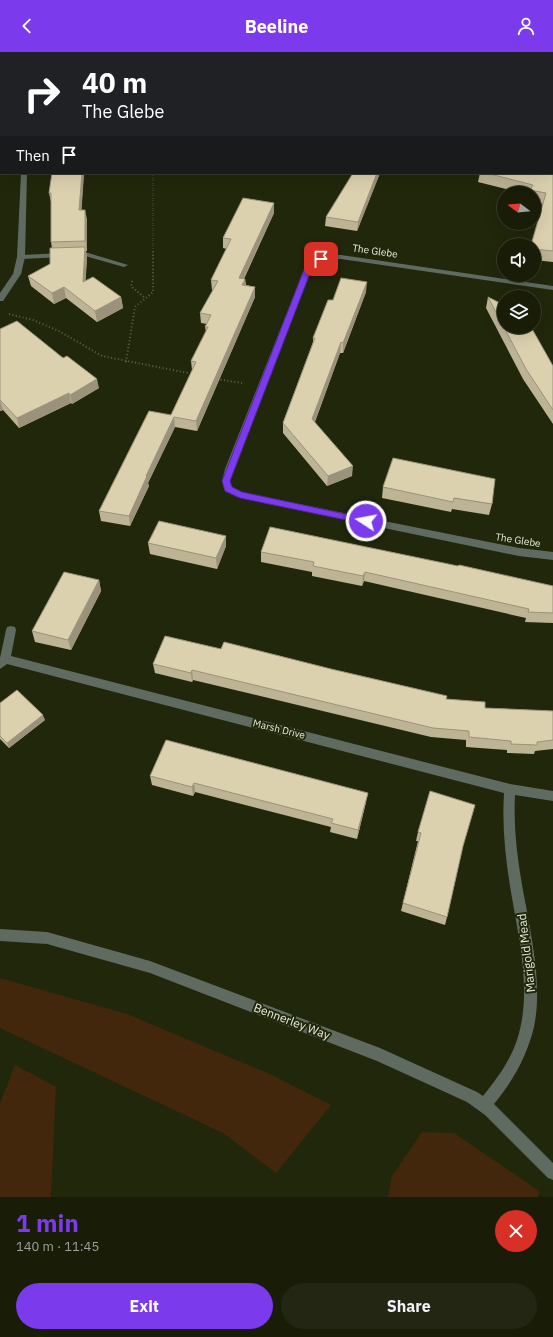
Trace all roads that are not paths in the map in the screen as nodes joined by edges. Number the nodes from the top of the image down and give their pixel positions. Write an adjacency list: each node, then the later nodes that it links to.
1 (24, 174): 2 (street)
2 (21, 257): 3 (street); 5 (street)
3 (124, 265)
4 (553, 288): 6 (street, The Glebe)
5 (0, 299)
6 (553, 556)
7 (11, 630): 8 (street, Marsh Drive)
8 (3, 662): 9 (street, Marsh Drive)
9 (510, 789): 10 (street, Marsh Drive); 12 (street, Marigold Mead)
10 (553, 796)
11 (0, 935): 12 (street, Bennerley Way)
12 (484, 1106): 13 (street, Bennerley Way)
13 (553, 1173)

